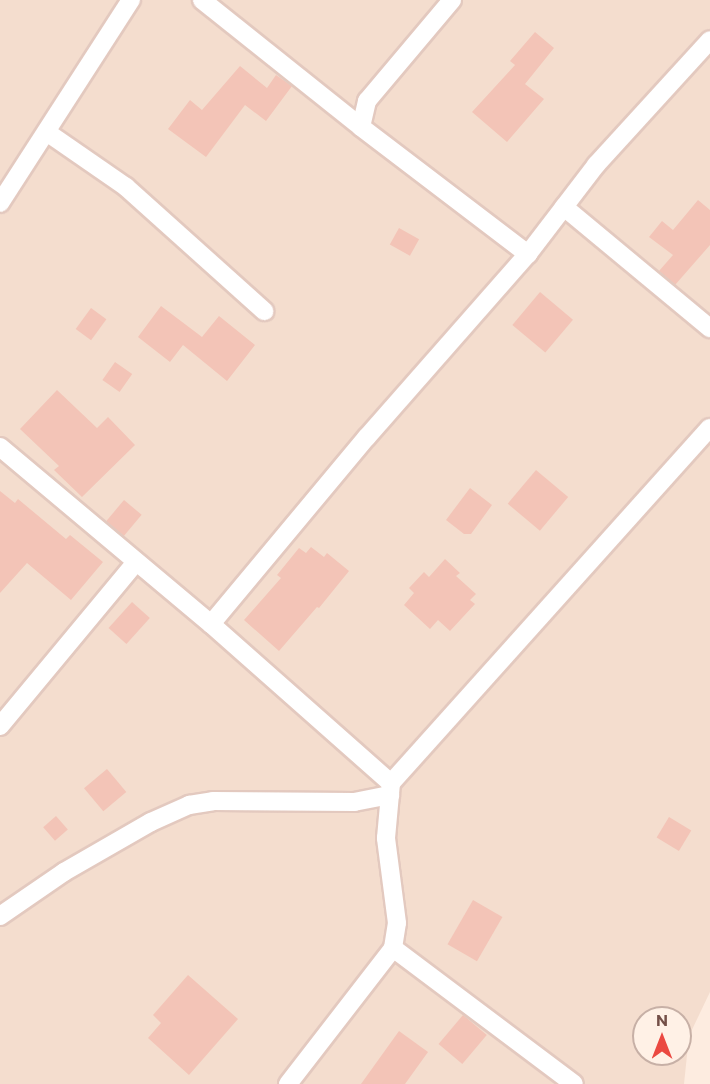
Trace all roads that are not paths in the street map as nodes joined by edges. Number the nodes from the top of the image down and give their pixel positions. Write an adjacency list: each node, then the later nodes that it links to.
1 (131, 0): 6 (street)
2 (202, 0): 5 (street)
3 (452, 0): 5 (street)
4 (710, 40): 8 (street)
5 (361, 127): 9 (street)
6 (48, 133): 7 (street); 10 (street)
7 (0, 203)
8 (564, 207): 9 (street); 11 (street)
9 (528, 254): 15 (street)
10 (264, 311)
11 (710, 328)
12 (710, 428): 17 (street)
13 (0, 447): 14 (street)
14 (136, 562): 15 (street); 16 (street)
15 (211, 624): 17 (street)
16 (0, 726)
17 (391, 789): 18 (street); 19 (street)
18 (0, 916)
19 (393, 948): 20 (street); 21 (street)
20 (288, 1084)
21 (574, 1084)

